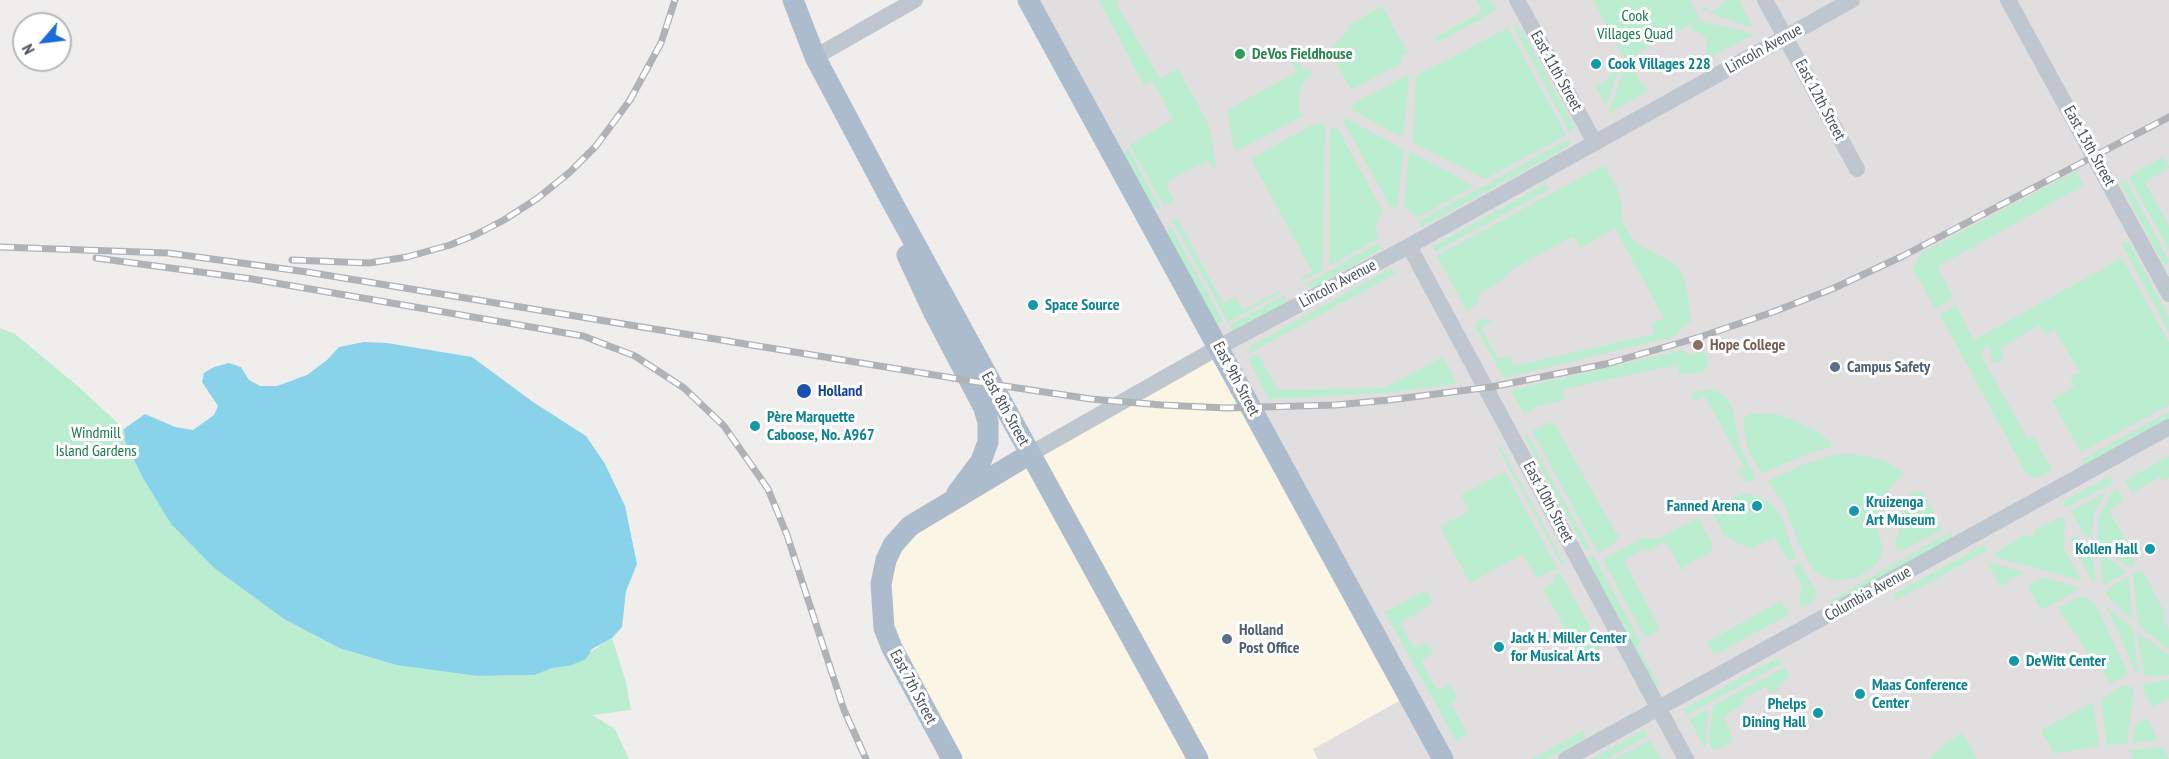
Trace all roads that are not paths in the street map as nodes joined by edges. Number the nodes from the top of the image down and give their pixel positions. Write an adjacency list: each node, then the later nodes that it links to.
1 (778, 0): 10 (main road, East 8th Street)
2 (794, 0): 10 (main road, East 8th Street)
3 (1028, 0): 16 (main road, East 9th Street)
4 (1517, 0): 11 (street, East 11th Street)
5 (1765, 0): 9 (street, East 12th Street)
6 (1852, 0): 9 (street, Lincoln Avenue)
7 (2008, 0): 15 (street, East 13th Street)
8 (911, 2): 10 (street)
9 (1785, 36): 11 (street, Lincoln Avenue); 12 (street, East 12th Street)
10 (815, 57): 13 (main road, East 8th Street)
11 (1595, 143): 14 (street, Lincoln Avenue)
12 (1857, 169)
13 (891, 200): 18 (main road, East 8th Street); 19 (main road)
14 (1409, 246): 16 (street, Lincoln Avenue); 21 (street, East 10th Street)
15 (2169, 294)
16 (1219, 347): 18 (street, Lincoln Avenue); 24 (main road, East 9th Street)
17 (2169, 427): 21 (street, Columbia Avenue)
18 (1030, 454): 19 (main road, Lincoln Avenue); 23 (main road, East 8th Street)
19 (948, 504): 20 (main road, Lincoln Avenue)
20 (882, 612): 22 (main road, East 7th Street)
21 (1659, 708): 25 (street, Columbia Avenue); 26 (street, East 10th Street)
22 (952, 759)
23 (1198, 759)
24 (1443, 759)
25 (1566, 759)
26 (1686, 759)

